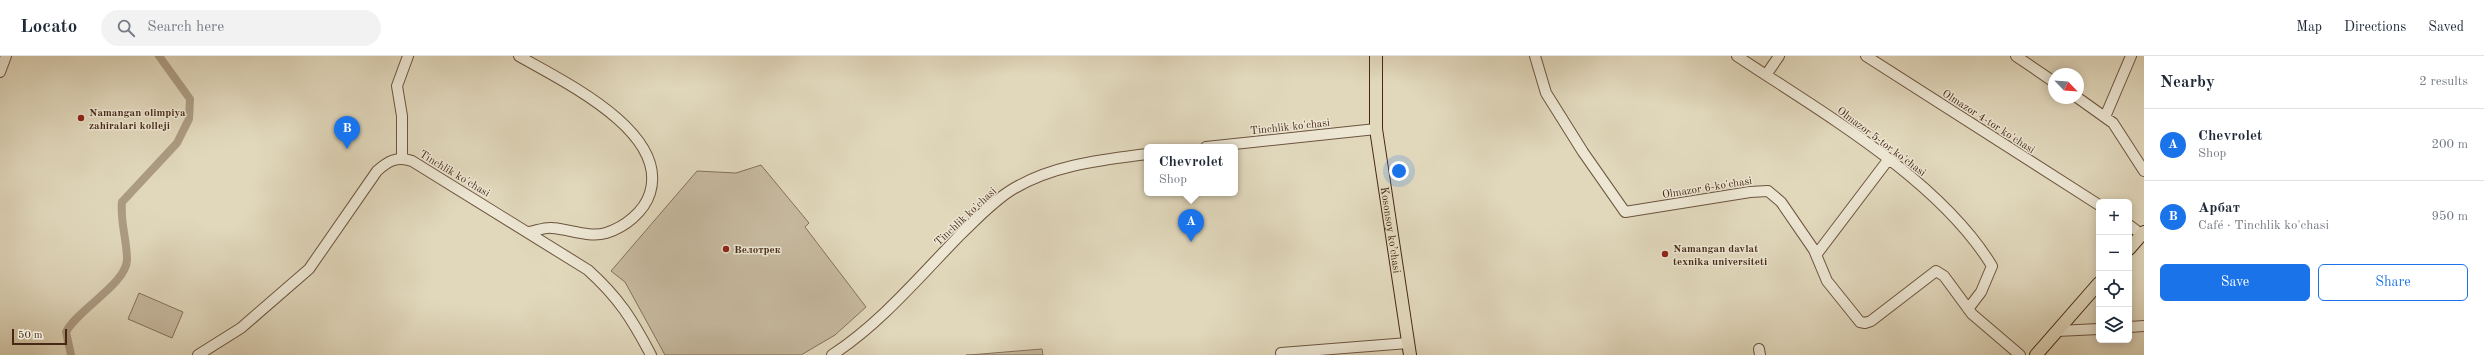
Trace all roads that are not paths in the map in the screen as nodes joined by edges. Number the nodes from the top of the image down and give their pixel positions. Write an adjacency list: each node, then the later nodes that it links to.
1 (6, 56): 11 (street)
2 (408, 56): 19 (street)
3 (519, 56): 24 (street)
4 (1376, 56): 16 (main road, Kosonsoy ko’chasi)
5 (1535, 56): 27 (street, Olmazor 6-ko'chasi)
6 (1737, 56): 12 (street, Olmazor 5-tor ko'chasi)
7 (1780, 56): 12 (street)
8 (1866, 56): 22 (street, Olmazor 4-tor ko'chasi)
9 (2016, 56): 13 (street)
10 (2131, 56): 15 (street)
11 (0, 72)
12 (1766, 75): 20 (street, Olmazor 5-tor ko'chasi)
13 (2048, 78)
14 (2084, 102): 15 (street)
15 (2105, 117): 21 (street)
16 (1376, 129): 17 (street, Tinchlik ko'chasi); 34 (main road, Kosonsoy ko’chasi)
17 (1234, 144)
18 (1144, 154): 38 (street, Tinchlik ko'chasi)
19 (402, 158): 24 (street, Tinchlik ko'chasi); 36 (street, Tinchlik ko'chasi)
20 (1888, 160): 27 (street); 29 (street, Olmazor 5-tor ko'chasi)
21 (2144, 171)
22 (2096, 204)
23 (2132, 227): 25 (street)
24 (528, 232): 37 (street, Tinchlik ko'chasi)
25 (2143, 233): 26 (main road)
26 (2132, 246)
27 (1816, 255): 29 (street, Olmazor 6-ko'chasi)
28 (2096, 286): 33 (main road)
29 (1968, 309): 39 (street, Olmazor 6-ko'chasi)
30 (2144, 326): 31 (street)
31 (2132, 327)
32 (2096, 329): 33 (street)
33 (2057, 331): 40 (main road)
34 (1409, 349): 35 (street)
35 (1281, 353)
36 (198, 355)
37 (651, 355)
38 (832, 355)
39 (2020, 355)
40 (2036, 355)

